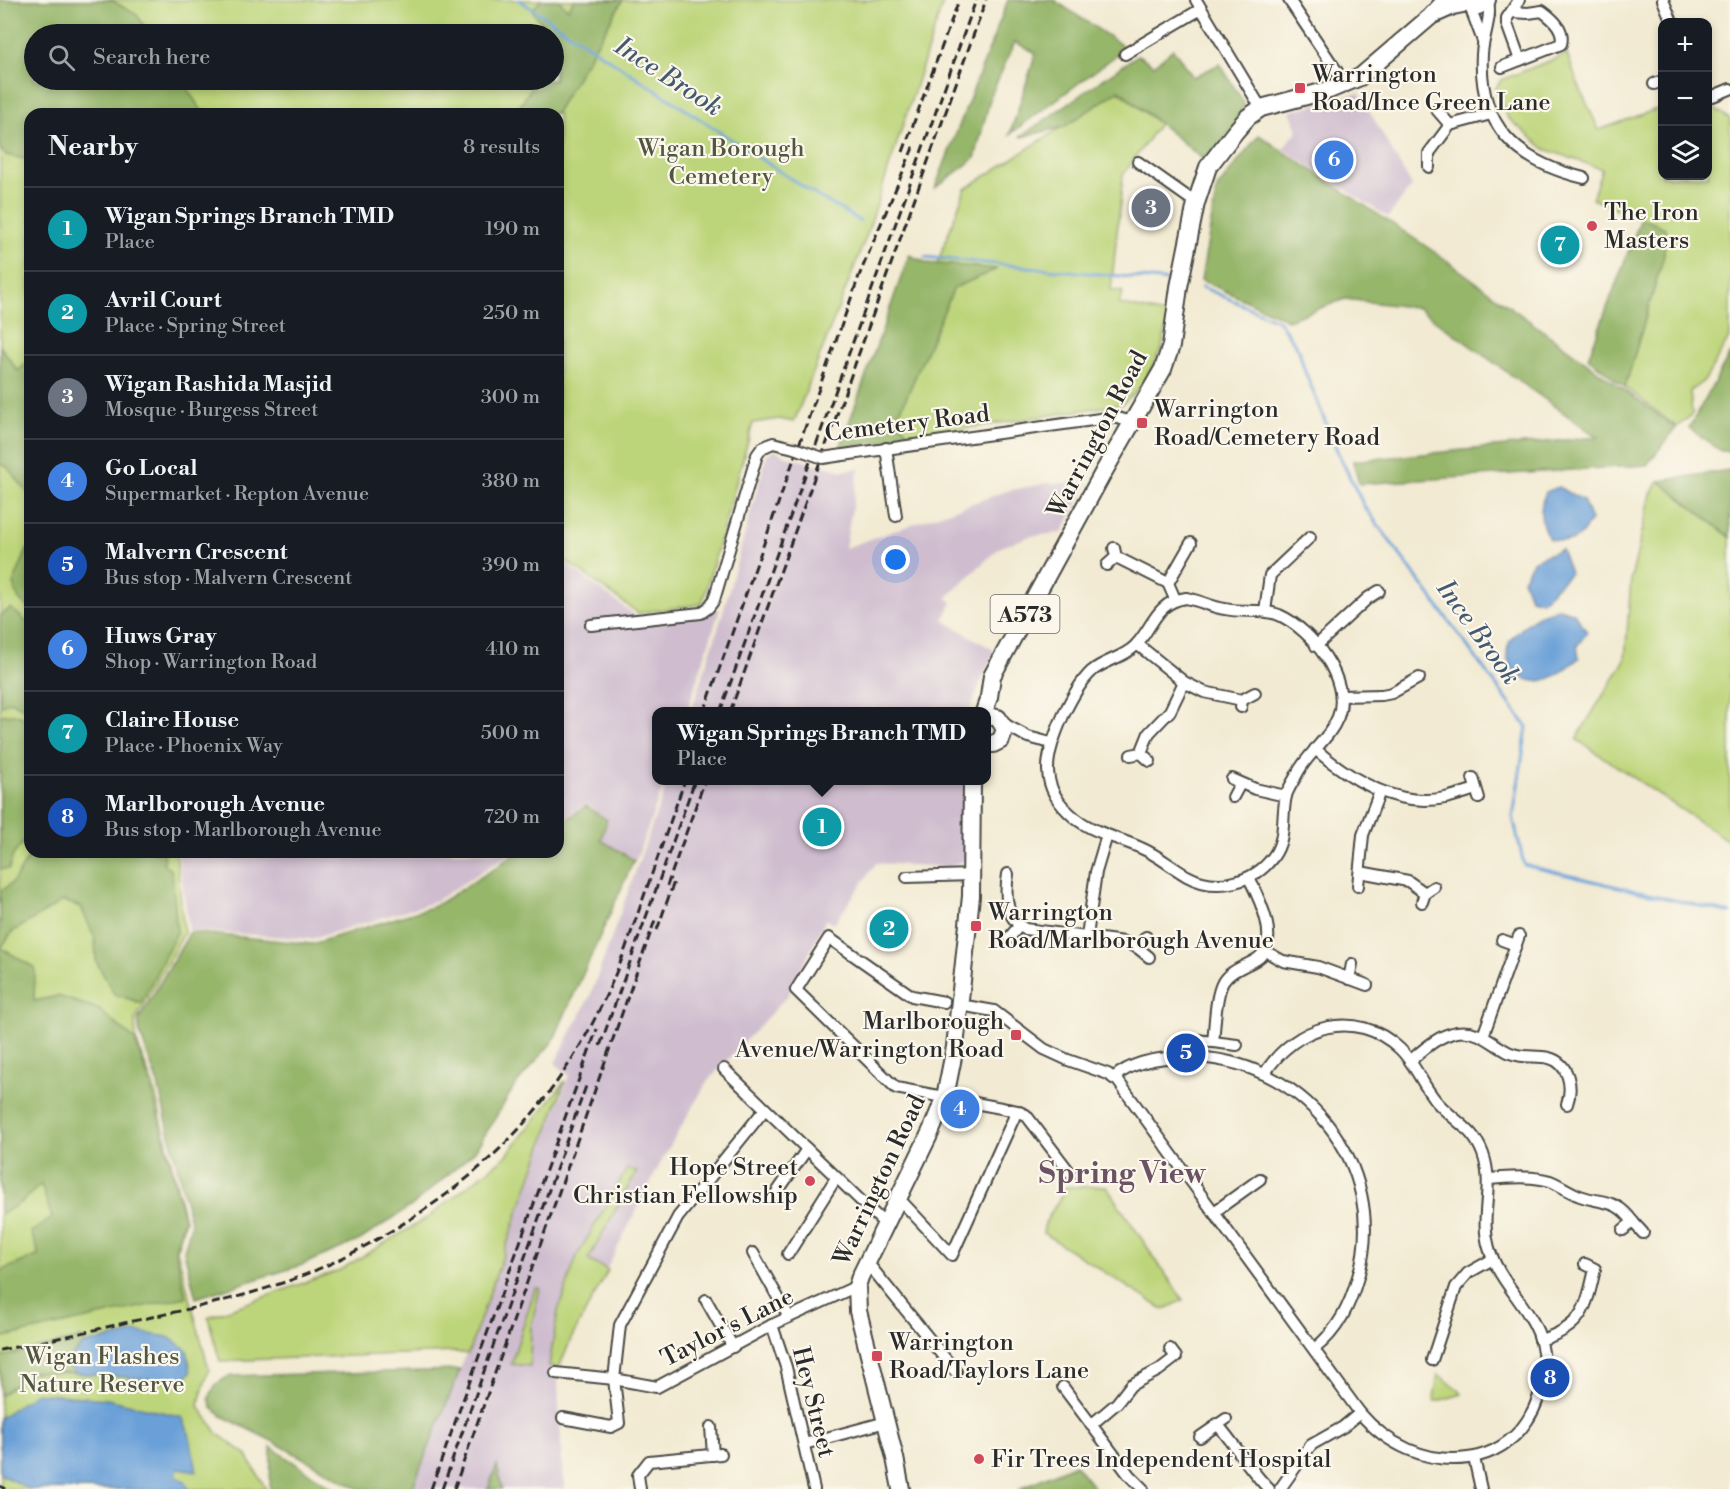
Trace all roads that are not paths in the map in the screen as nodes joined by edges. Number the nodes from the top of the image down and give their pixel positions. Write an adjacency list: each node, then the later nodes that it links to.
1 (1289, 0): 15 (street)
2 (1446, 0): 9 (main road, Warrington Road / A573)
3 (1487, 0): 6 (main road, A573); 11 (street)
4 (1519, 0): 8 (street)
5 (1663, 0): 10 (street)
6 (1468, 2): 9 (main road, Warrington Road / A573); 11 (street)
7 (1198, 4): 12 (street); 18 (street)
8 (1512, 12): 13 (street); 13 (street)
9 (1430, 17): 15 (main road, Warrington Road / A573)
10 (1670, 18)
11 (1483, 42): 20 (street)
12 (1125, 54)
13 (1520, 60): 14 (street)
14 (1502, 67)
15 (1346, 85): 18 (main road, Warrington Road / A573)
16 (1730, 88): 17 (street)
17 (1712, 93)
18 (1261, 108): 25 (main road, Warrington Road / A573)
19 (1437, 110): 21 (street)
20 (1491, 114): 21 (street); 24 (street)
21 (1450, 126): 23 (street)
22 (1138, 162): 25 (street)
23 (1429, 167)
24 (1584, 178)
25 (1196, 202): 26 (main road, Warrington Road / A573)
26 (1132, 422): 27 (street, Cemetery Road); 43 (main road, Warrington Road / A573)
27 (886, 448): 28 (street); 36 (street, Cemetery Road, bridge)
28 (896, 516)
29 (1310, 537): 35 (street)
30 (1191, 543): 32 (street)
31 (1112, 556): 32 (street)
32 (1168, 583): 34 (street)
33 (1379, 591): 38 (street)
34 (1175, 599): 35 (street); 37 (street)
35 (1265, 611): 38 (street)
36 (591, 625)
37 (1137, 644): 40 (street); 44 (street)
38 (1316, 646): 42 (street)
39 (1418, 678): 42 (street)
40 (1184, 682): 41 (street); 46 (street)
41 (1255, 693)
42 (1341, 696): 45 (street)
43 (992, 727): 44 (street)
44 (1051, 742): 52 (street)
45 (1315, 749): 49 (street); 50 (street)
46 (1141, 756)
47 (972, 785): 55 (main road, Warrington Road)
48 (1476, 788): 49 (street)
49 (1380, 791): 53 (street)
50 (1286, 796): 51 (street); 57 (street)
51 (1233, 797)
52 (1107, 836): 57 (street); 61 (street)
53 (1360, 872): 58 (street); 59 (street)
54 (1008, 874): 60 (street)
55 (972, 875): 56 (street); 71 (main road, Warrington Road)
56 (907, 877)
57 (1249, 878): 66 (street)
58 (1358, 886)
59 (1427, 894)
60 (1018, 926): 61 (street); 63 (street)
61 (1087, 936): 65 (street)
62 (1146, 937): 65 (street)
63 (1009, 938)
64 (1502, 940): 72 (street)
65 (1138, 948): 67 (street)
66 (1265, 951): 69 (street); 74 (street)
67 (1149, 957)
68 (1352, 964): 69 (street)
69 (1349, 979): 70 (street)
70 (1367, 984)
71 (944, 999): 79 (street); 80 (main road, Warrington Road); 80 (street)
72 (1483, 1036): 76 (street); 81 (street)
73 (1189, 1039): 74 (street)
74 (1213, 1042): 75 (street)
75 (1237, 1045)
76 (1410, 1061): 78 (street); 88 (street)
77 (724, 1069): 82 (street)
78 (1265, 1073): 79 (street); 107 (street)
79 (1113, 1078): 91 (street)
80 (945, 1097): 83 (street); 90 (main road, Warrington Road)
81 (1566, 1105)
82 (765, 1109): 84 (street); 112 (street)
83 (1017, 1111): 85 (street); 90 (street)
84 (807, 1149): 86 (street); 89 (street)
85 (1071, 1174)
86 (836, 1178): 93 (street); 97 (street)
87 (1260, 1179): 91 (street)
88 (1488, 1179): 92 (street); 99 (street)
89 (775, 1195)
90 (897, 1200): 93 (main road, Warrington Road)
91 (1214, 1212): 107 (street)
92 (1632, 1222): 94 (street); 95 (street)
93 (885, 1224): 100 (main road, Warrington Road)
94 (1623, 1230)
95 (1643, 1233)
96 (753, 1253): 103 (street)
97 (788, 1254)
98 (1600, 1257): 105 (street)
99 (1493, 1259): 105 (street); 109 (street)
100 (866, 1261): 101 (main road, Warrington Road); 110 (street)
101 (857, 1286): 103 (street, Taylor's Lane); 116 (main road, Warrington Road)
102 (706, 1300): 106 (street)
103 (789, 1317): 104 (street, Taylor's Lane)
104 (772, 1325): 106 (street, Taylor's Lane); 120 (street, Hey Street)
105 (1540, 1340): 121 (street)
106 (734, 1347): 112 (street, Taylor's Lane)
107 (1314, 1349): 114 (street)
108 (1176, 1357): 117 (street)
109 (1432, 1360)
110 (956, 1372)
111 (556, 1373): 112 (street, Taylor's Lane)
112 (614, 1379): 115 (street)
113 (1063, 1387): 117 (street)
114 (1360, 1413): 121 (street); 127 (street)
115 (563, 1418)
116 (886, 1422): 120 (street); 124 (main road, Warrington Road)
117 (1091, 1425): 125 (street)
118 (711, 1427): 122 (street)
119 (1200, 1437): 126 (street)
120 (804, 1444): 123 (street, Hey Street)
121 (1474, 1458): 128 (street)
122 (639, 1489)
123 (814, 1489)
124 (901, 1489)
125 (1143, 1489)
126 (1269, 1489)
127 (1280, 1489)
128 (1481, 1489)

